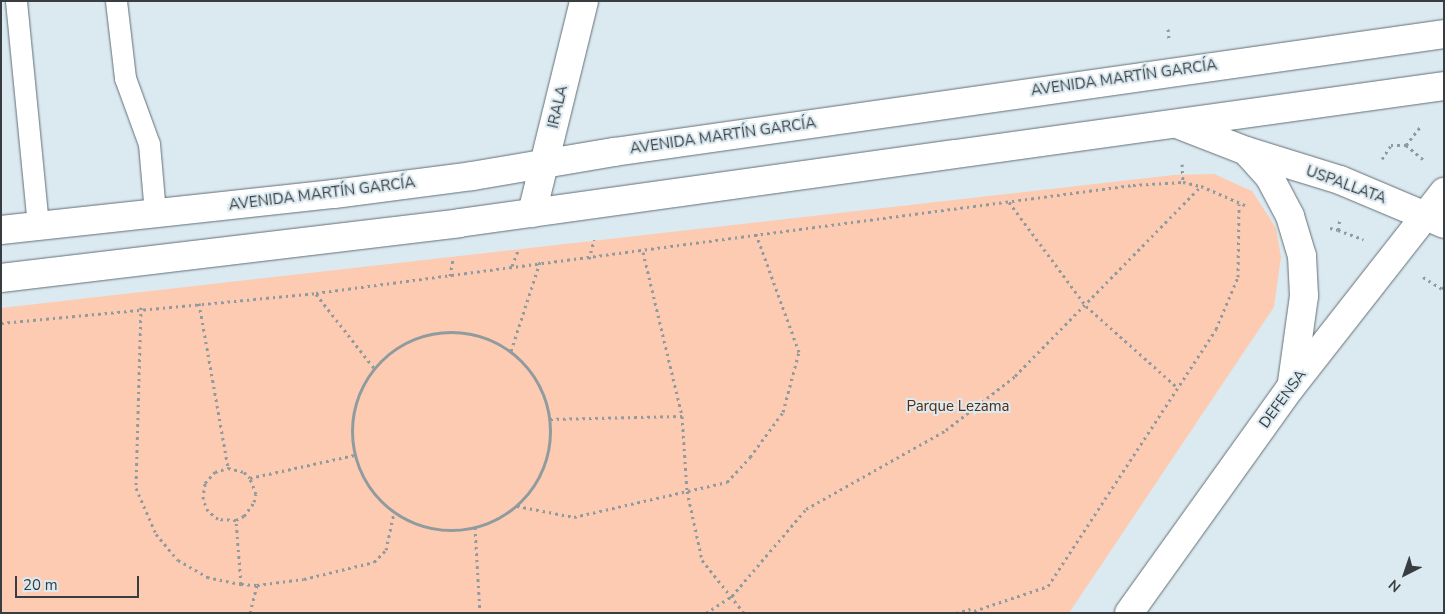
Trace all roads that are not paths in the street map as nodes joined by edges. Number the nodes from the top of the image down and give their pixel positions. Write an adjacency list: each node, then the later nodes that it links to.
1 (16, 1): 13 (lane)
2 (116, 1): 10 (lane)
3 (584, 1): 8 (main road, IRALA)
4 (1444, 34): 8 (main road, AVENIDA MARTÍN GARCÍA)
5 (1444, 86): 6 (main road)
6 (1179, 125): 7 (main road, USPALLATA); 11 (main road)
7 (1246, 152): 12 (main road, USPALLATA); 16 (main road)
8 (544, 164): 10 (main road, AVENIDA MARTÍN GARCÍA); 11 (main road, IRALA)
9 (1444, 192): 12 (main road, DEFENSA)
10 (155, 213): 13 (main road, AVENIDA MARTÍN GARCÍA)
11 (532, 213): 15 (main road)
12 (1435, 219): 16 (main road, DEFENSA)
13 (38, 226): 14 (main road, AVENIDA MARTÍN GARCÍA)
14 (1, 230)
15 (1, 278)
16 (1291, 387): 17 (main road, DEFENSA)
17 (1130, 613)

